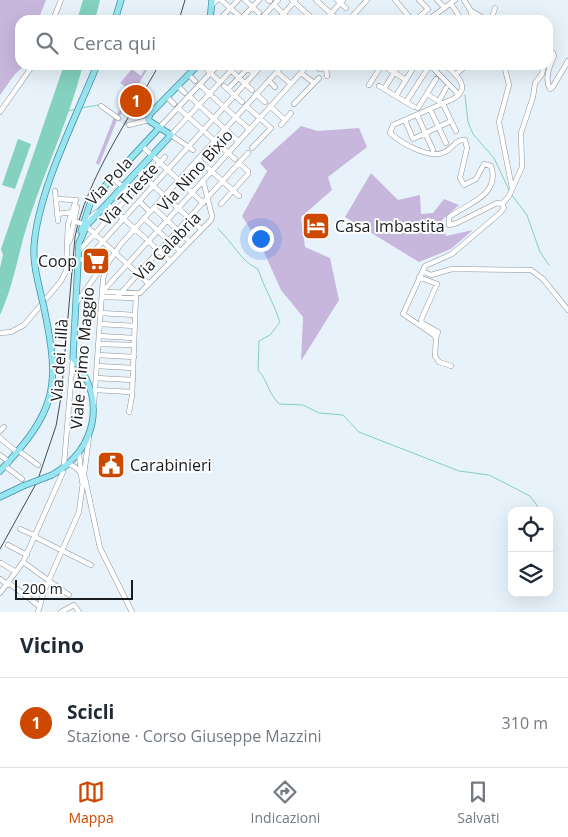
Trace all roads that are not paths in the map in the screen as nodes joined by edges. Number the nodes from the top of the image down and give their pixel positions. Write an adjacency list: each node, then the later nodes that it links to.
1 (61, 0): 29 (street)
2 (121, 0): 30 (main road)
3 (217, 0): 21 (street)
4 (221, 0): 23 (street)
5 (238, 0): 23 (street)
6 (245, 0): 22 (street)
7 (259, 0): 22 (street)
8 (278, 0): 18 (street)
9 (316, 0): 27 (street)
10 (358, 0): 20 (street)
11 (367, 0): 20 (street)
12 (395, 0): 38 (street)
13 (419, 0): 39 (street)
14 (437, 0): 24 (street)
15 (464, 0): 26 (street)
16 (294, 1): 28 (street); 36 (street)
17 (340, 1): 27 (street); 37 (street)
18 (271, 2): 28 (street); 35 (street)
19 (453, 2): 24 (street); 41 (street)
20 (363, 5): 37 (street)
21 (211, 6)
22 (253, 7): 33 (street); 34 (street)
23 (230, 8): 31 (street); 32 (street)
24 (445, 8): 40 (street)
25 (495, 8): 44 (street)
26 (471, 12): 42 (street); 43 (street)
27 (330, 13)
28 (283, 14)
29 (56, 15)
30 (116, 15)
31 (224, 15)
32 (238, 15)
33 (246, 15)
34 (260, 15)
35 (263, 15)
36 (309, 15)
37 (354, 15)
38 (408, 15)
39 (421, 15)
40 (435, 15)
41 (460, 15)
42 (471, 15)
43 (477, 15)
44 (493, 15)
45 (568, 61): 66 (street)
46 (29, 70): 117 (street)
47 (95, 70): 246 (main road, bridge)
48 (194, 70): 74 (main road)
49 (207, 70): 70 (street)
50 (214, 70): 70 (street)
51 (246, 70): 76 (street)
52 (250, 70): 73 (street)
53 (258, 70): 73 (street, Via Trieste)
54 (326, 70): 75 (street)
55 (379, 70): 86 (street)
56 (390, 70): 71 (street)
57 (396, 70): 71 (street)
58 (412, 70): 79 (street)
59 (427, 70): 90 (street)
60 (435, 70): 99 (street)
61 (452, 70): 72 (street)
62 (456, 70): 72 (street)
63 (461, 70): 72 (street)
64 (505, 70): 165 (street)
65 (543, 70): 165 (street)
66 (549, 70)
67 (231, 71): 76 (street); 88 (street)
68 (277, 72): 80 (street); 84 (street)
69 (301, 72): 84 (street, Via Nino Bixio); 85 (street)
70 (211, 73): 81 (street); 88 (street)
71 (394, 73): 79 (street); 92 (street)
72 (457, 73): 99 (street)
73 (254, 74): 83 (street, Via Trieste)
74 (189, 75): 81 (street); 87 (main road)
75 (326, 76)
76 (237, 77): 83 (street); 88 (street)
77 (319, 78): 85 (street)
78 (436, 79): 98 (street)
79 (406, 80): 103 (street)
80 (269, 81): 95 (street); 97 (street)
81 (198, 83): 96 (street); 102 (street)
82 (411, 83): 90 (street)
83 (245, 84): 93 (street); 100 (street, Via Trieste)
84 (290, 84): 95 (street, Via Nino Bixio)
85 (314, 84): 101 (street)
86 (369, 85)
87 (178, 86): 96 (street); 104 (main road)
88 (224, 86): 100 (street); 102 (street)
89 (379, 86): 92 (street)
90 (416, 87): 107 (street)
91 (446, 88): 108 (street)
92 (384, 89): 103 (street)
93 (252, 90)
94 (298, 91): 101 (street)
95 (282, 93): 113 (street, Via Nino Bixio)
96 (187, 94): 111 (street); 114 (street)
97 (256, 94): 106 (street); 112 (street)
98 (427, 94): 107 (street); 108 (street)
99 (458, 94): 108 (street)
100 (235, 95): 105 (street); 115 (street, Via Trieste)
101 (303, 95): 109 (street)
102 (212, 96): 114 (street); 115 (street)
103 (396, 96): 107 (street)
104 (167, 97): 111 (street); 125 (main road)
105 (242, 102)
106 (265, 102)
107 (406, 102)
108 (441, 102): 116 (street); 128 (street)
109 (294, 104)
110 (101, 106): 122 (street)
111 (176, 106): 120 (street); 132 (street)
112 (246, 106): 121 (street); 124 (street)
113 (270, 106): 124 (street, Via Nino Bixio); 126 (street)
114 (201, 107): 120 (street); 123 (street)
115 (224, 107): 121 (street); 123 (street, Via Trieste)
116 (430, 109): 119 (street); 131 (street)
117 (0, 112)
118 (291, 113): 126 (street)
119 (417, 115): 127 (street); 137 (street)
120 (188, 117): 136 (street); 138 (street)
121 (235, 117): 133 (street); 134 (street)
122 (118, 118)
123 (214, 118): 133 (street); 136 (street, Via Trieste)
124 (260, 118): 134 (street, Via Nino Bixio); 145 (street)
125 (148, 120): 129 (street); 132 (main road); 139 (main road)
126 (285, 120): 130 (street)
127 (405, 120): 137 (street); 148 (street)
128 (451, 121): 131 (street); 135 (street)
129 (129, 125)
130 (281, 125)
131 (438, 127): 137 (street); 142 (street)
132 (159, 128): 138 (main road); 139 (main road)
133 (225, 129): 140 (street); 141 (street)
134 (249, 129): 141 (street, Via Nino Bixio)
135 (456, 131)
136 (205, 132): 140 (street); 144 (street, Via Trieste)
137 (426, 133): 148 (street)
138 (171, 135): 144 (street); 150 (main road, Via Pola)
139 (152, 136): 143 (main road)
140 (214, 140): 147 (street); 152 (street)
141 (238, 141): 147 (street, Via Nino Bixio)
142 (446, 143)
143 (142, 146): 150 (street); 158 (main road)
144 (188, 147): 146 (street); 155 (street, Via Trieste)
145 (252, 148)
146 (193, 150)
147 (228, 152): 153 (street); 157 (street, Via Nino Bixio)
148 (434, 152): 180 (street)
149 (248, 153): 153 (street)
150 (152, 155): 154 (street); 156 (main road, Via Pola)
151 (165, 158): 154 (street)
152 (198, 159): 157 (street); 160 (street)
153 (237, 161): 162 (street); 167 (street, Via Calabria)
154 (160, 163): 155 (street); 159 (street)
155 (168, 170): 160 (street); 163 (street, Via Trieste)
156 (137, 171): 159 (street); 164 (main road, Via Pola)
157 (211, 171): 161 (street, Via Nino Bixio); 162 (street)
158 (113, 178): 164 (street); 177 (main road)
159 (146, 179): 163 (street); 169 (street)
160 (178, 180): 168 (street); 170 (street)
161 (203, 180): 168 (street, Via Nino Bixio); 172 (street)
162 (223, 181): 167 (street); 172 (street)
163 (153, 185): 170 (street); 175 (street, Via Trieste)
164 (123, 187): 169 (street); 178 (main road, Via Pola)
165 (512, 189): 180 (street)
166 (55, 191): 173 (street)
167 (233, 191): 171 (street); 179 (street, Via Calabria)
168 (191, 193): 176 (street); 181 (street, Via Nino Bixio)
169 (131, 194): 183 (street)
170 (165, 196): 181 (street); 182 (street)
171 (239, 196)
172 (207, 198): 176 (street); 194 (street, Via Calabria)
173 (56, 199): 174 (street); 186 (street)
174 (76, 200): 184 (street); 192 (street)
175 (139, 201): 182 (street); 187 (street, Via Trieste)
176 (203, 203): 189 (street)
177 (89, 204): 185 (street); 192 (main road)
178 (108, 204): 183 (street); 185 (main road, Via Pola)
179 (221, 204)
180 (502, 204): 211 (street)
181 (178, 207): 189 (street); 190 (street, Via Nino Bixio)
182 (152, 210): 188 (street); 190 (street)
183 (116, 211): 187 (street); 197 (street)
184 (73, 212): 186 (street); 202 (street)
185 (98, 212): 192 (main road, Via Pola)
186 (58, 214): 191 (street)
187 (123, 218): 193 (street); 199 (street, Via Trieste)
188 (144, 218): 193 (street); 195 (street)
189 (190, 218): 194 (street); 196 (street)
190 (167, 220): 195 (street, Via Nino Bixio); 196 (street)
191 (58, 221)
192 (80, 223): 197 (street); 202 (street); 205 (main road, Via Pola)
193 (135, 229): 198 (street); 206 (street)
194 (201, 229): 201 (street, Via Calabria)
195 (157, 230): 198 (street, Via Nino Bixio); 200 (street)
196 (178, 231): 200 (street); 201 (street)
197 (95, 234): 199 (street); 205 (street)
198 (146, 239): 203 (street); 209 (street, Via Nino Bixio)
199 (103, 241): 206 (street); 207 (street, Via Trieste)
200 (169, 241): 203 (street); 204 (street)
201 (189, 241): 204 (street, Via Calabria)
202 (66, 246): 225 (street)
203 (160, 251): 208 (street); 212 (street)
204 (180, 251): 208 (street, Via Calabria)
205 (78, 252): 207 (main road, Via Pola)
206 (115, 253): 209 (street); 210 (street)
207 (82, 260): 218 (main road, Via Pola)
208 (170, 261): 214 (street, Via Calabria)
209 (127, 264): 212 (street); 215 (street, Via Nino Bixio)
210 (105, 269): 215 (street, Viale Primo Maggio); 218 (street, Via dei Lillà)
211 (424, 272): 213 (street); 219 (street)
212 (138, 274): 214 (street); 216 (street)
213 (419, 277): 224 (street); 224 (street)
214 (149, 284): 217 (street, Via Calabria)
215 (102, 294): 216 (street); 220 (street, Viale Primo Maggio)
216 (120, 294): 217 (street)
217 (137, 295): 221 (street)
218 (77, 302): 232 (main road, Via dei Lillà)
219 (568, 310)
220 (100, 313): 221 (street); 222 (street, Viale Primo Maggio)
221 (135, 315): 223 (street)
222 (100, 324): 223 (street); 226 (street, Viale Primo Maggio)
223 (135, 326): 227 (street)
224 (430, 329): 234 (street)
225 (0, 333)
226 (99, 336): 227 (street); 228 (street, Viale Primo Maggio)
227 (134, 338): 229 (street)
228 (98, 344): 229 (street); 230 (street, Viale Primo Maggio)
229 (134, 345): 231 (street)
230 (98, 355): 231 (street); 233 (street, Viale Primo Maggio)
231 (134, 357): 235 (street)
232 (73, 358): 240 (main road); 251 (street, Via dei Lillà)
233 (97, 366): 235 (street); 236 (street, Viale Primo Maggio)
234 (451, 366)
235 (133, 368): 237 (street)
236 (96, 378): 237 (street); 238 (street, Viale Primo Maggio)
237 (133, 380): 239 (street)
238 (95, 390): 239 (street); 240 (street, Viale Primo Maggio)
239 (132, 392): 241 (street)
240 (94, 405): 244 (main road, Viale Primo Maggio)
241 (129, 412)
242 (4, 427): 243 (street)
243 (0, 431)
244 (89, 437): 247 (main road, Viale Primo Maggio); 249 (street)
245 (0, 438): 246 (street)
246 (18, 452): 250 (street); 252 (main road)
247 (79, 454): 249 (street); 251 (main road, Viale Primo Maggio); 254 (street)
248 (0, 455): 252 (street)
249 (86, 462): 254 (street)
250 (38, 464)
251 (67, 464): 254 (street); 256 (main road, Viale Primo Maggio, bridge)
252 (3, 468): 255 (street)
253 (63, 472): 258 (street)
254 (82, 474): 260 (street); 274 (street)
255 (22, 479)
256 (0, 499)
257 (20, 528): 258 (street)
258 (36, 536): 260 (street); 261 (street)
259 (8, 545): 261 (street)
260 (63, 550): 264 (street); 267 (street)
261 (27, 555): 262 (street)
262 (23, 562): 265 (street); 267 (street)
263 (1, 563): 265 (street)
264 (91, 565)
265 (16, 572): 268 (street)
266 (0, 579): 268 (street)
267 (48, 580): 270 (street); 271 (street)
268 (8, 584): 269 (street); 271 (street)
269 (0, 593)
270 (69, 595)
271 (39, 609)
272 (61, 612): 273 (street)
273 (78, 612)
274 (132, 612)

